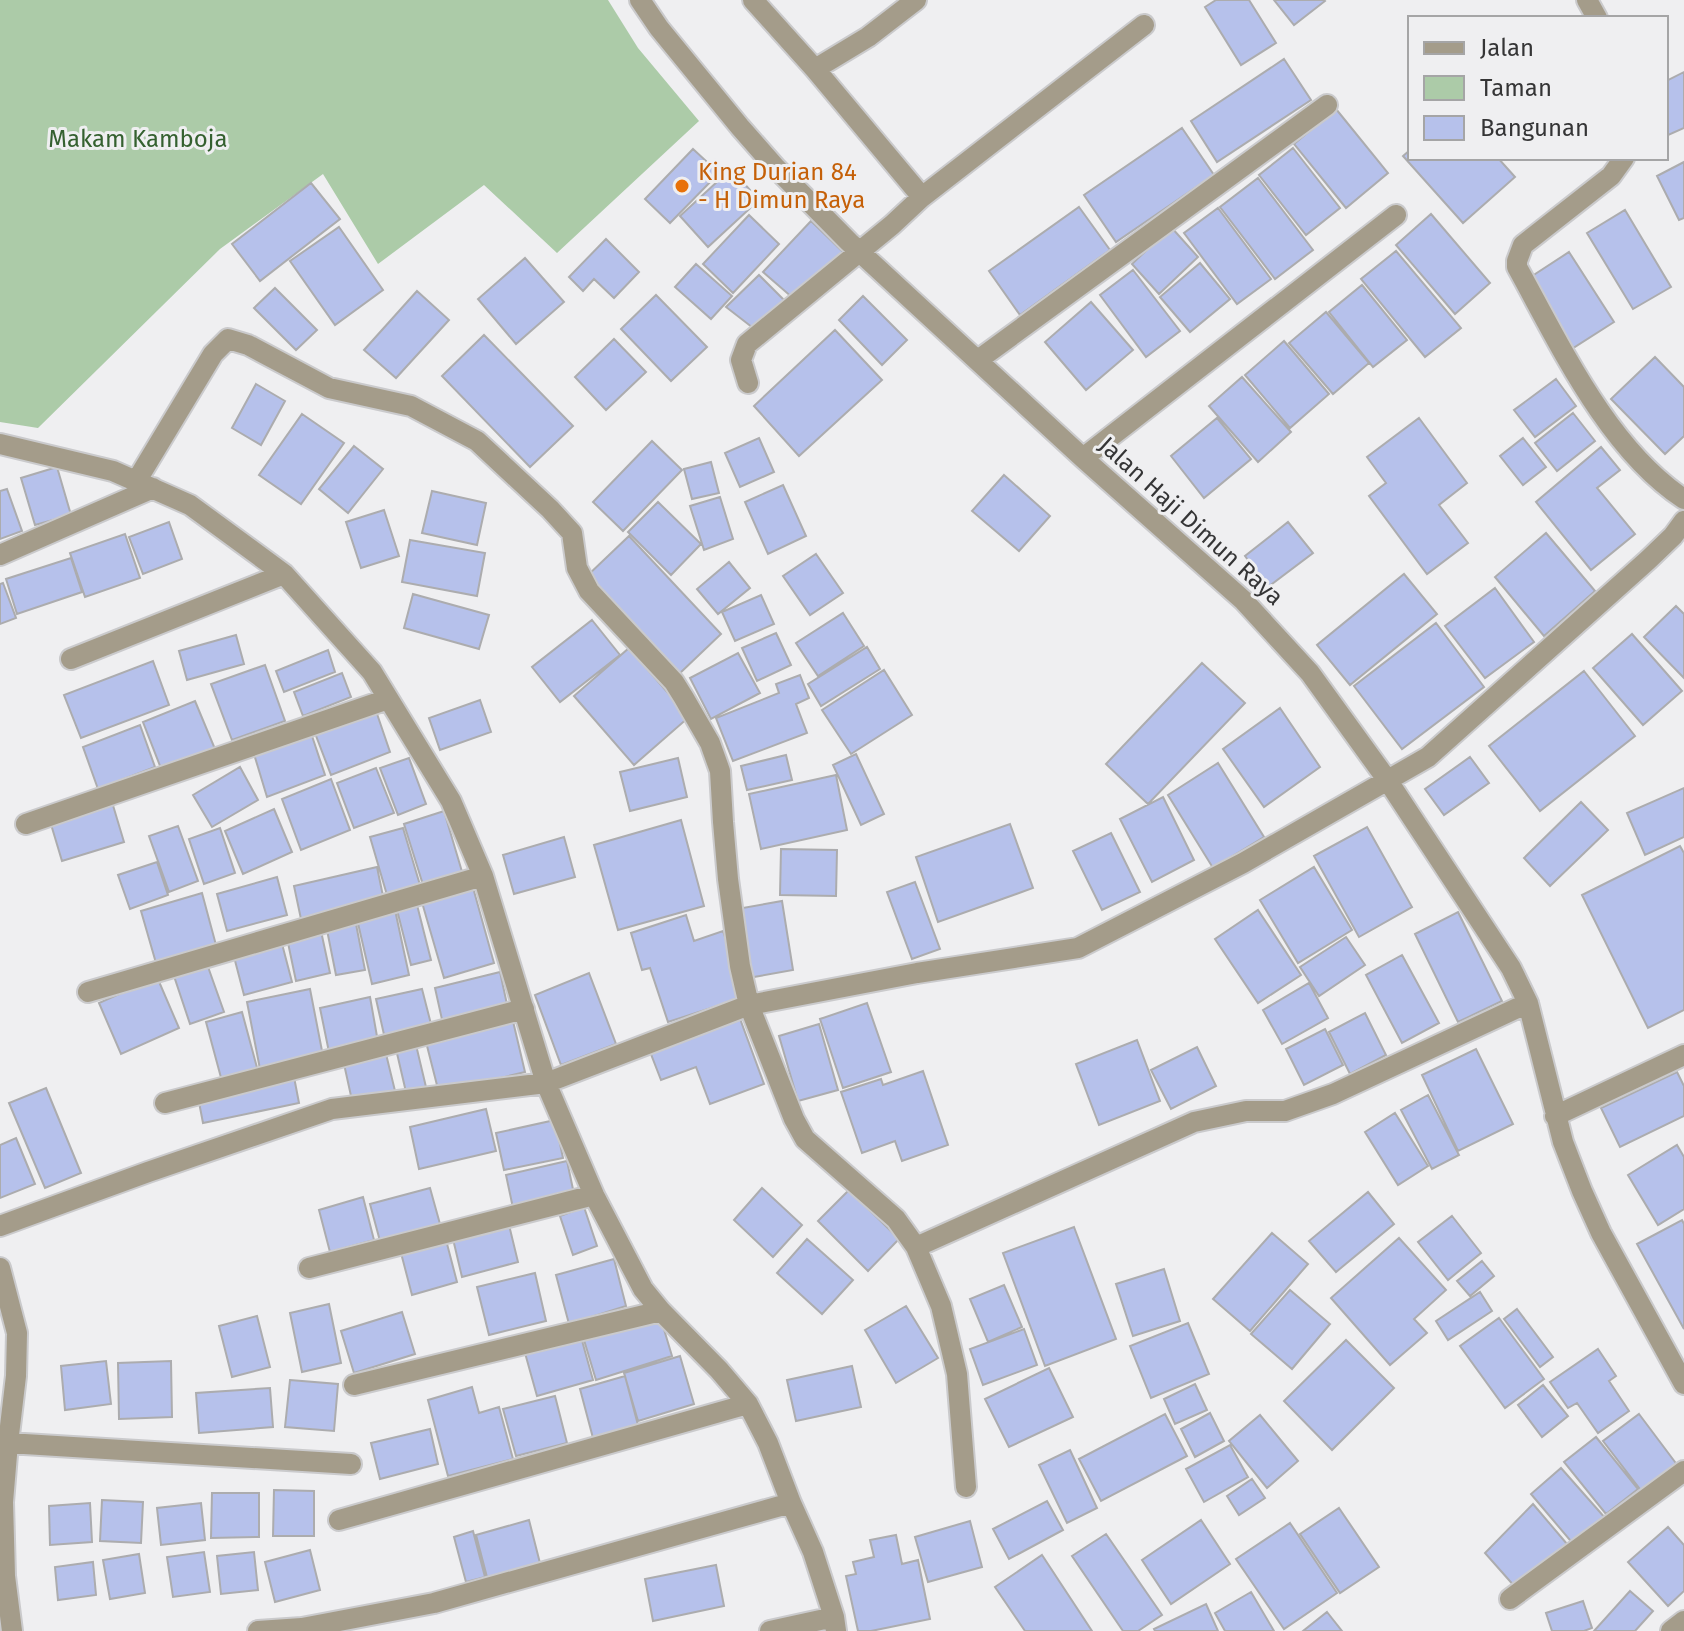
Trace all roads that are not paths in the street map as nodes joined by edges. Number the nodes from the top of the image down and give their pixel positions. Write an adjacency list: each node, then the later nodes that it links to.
1 (640, 0): 10 (street, Jalan Haji Dimun Raya)
2 (753, 0): 5 (street)
3 (916, 0): 5 (street)
4 (1144, 25): 8 (street)
5 (815, 69): 8 (street)
6 (1327, 105): 11 (street)
7 (1623, 160): 16 (street)
8 (922, 197): 10 (street)
9 (1396, 215): 14 (street)
10 (859, 251): 11 (street, Jalan Haji Dimun Raya); 12 (street)
11 (978, 360): 14 (street, Jalan Haji Dimun Raya)
12 (748, 383)
13 (0, 444): 15 (street)
14 (1083, 458): 22 (street, Jalan Haji Dimun Raya)
15 (145, 484): 18 (street); 19 (street); 27 (street)
16 (1684, 499)
17 (1684, 521): 22 (street)
18 (0, 555)
19 (284, 574): 20 (street); 21 (street)
20 (71, 659)
21 (388, 699): 23 (street); 24 (street)
22 (1388, 781): 26 (street, Jalan Haji Dimun Raya); 27 (street)
23 (26, 824)
24 (483, 876): 25 (street); 28 (street)
25 (88, 992)
26 (1528, 1003): 32 (street, Jalan Haji Dimun Raya); 35 (street)
27 (749, 1005): 30 (street); 35 (street)
28 (524, 1009): 30 (street); 31 (street)
29 (1684, 1055): 32 (street)
30 (546, 1083): 33 (street); 34 (street)
31 (165, 1103)
32 (1555, 1116): 39 (street, Jalan Haji Dimun Raya)
33 (594, 1195): 37 (street); 38 (street)
34 (0, 1226)
35 (916, 1247): 45 (street)
36 (0, 1268): 42 (street)
37 (309, 1268)
38 (661, 1311): 40 (street); 41 (street)
39 (1684, 1384)
40 (354, 1385)
41 (748, 1404): 46 (street); 47 (street)
42 (8, 1443): 43 (street); 51 (street)
43 (351, 1464)
44 (1684, 1471): 48 (street)
45 (966, 1487)
46 (791, 1503): 50 (street); 52 (street)
47 (339, 1520)
48 (1510, 1599)
49 (1684, 1621): 54 (street)
50 (835, 1624): 53 (street)
51 (12, 1631)
52 (258, 1631)
53 (770, 1631)
54 (1671, 1631)

